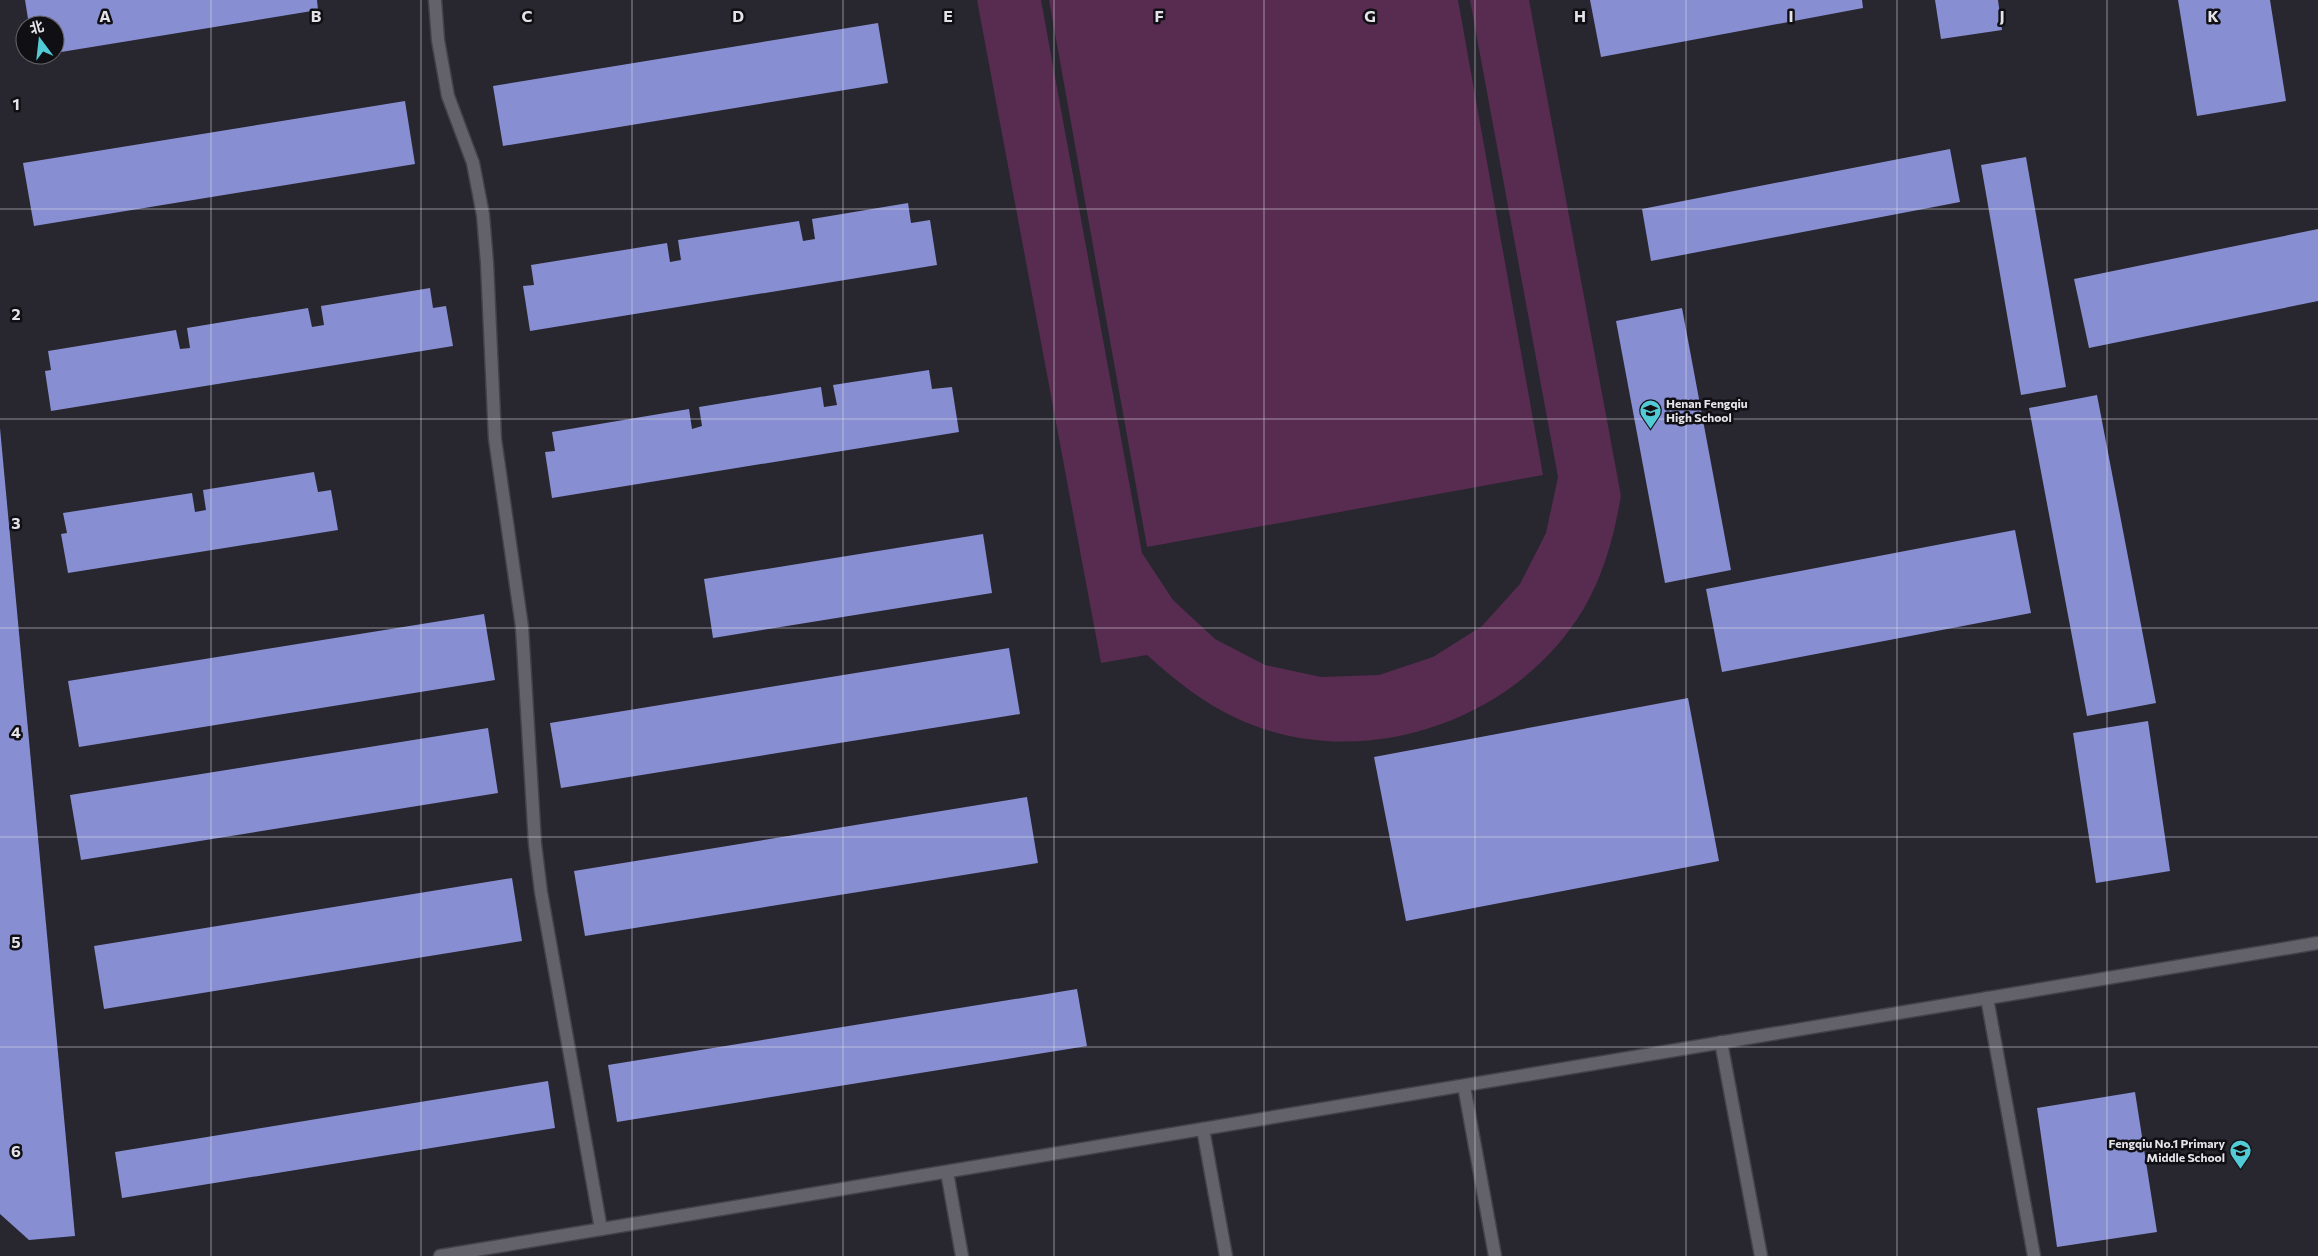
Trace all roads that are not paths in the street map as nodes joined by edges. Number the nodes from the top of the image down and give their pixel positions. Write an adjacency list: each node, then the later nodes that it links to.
1 (435, 0): 8 (street)
2 (2318, 943): 3 (street)
3 (1987, 998): 4 (street); 14 (street)
4 (1722, 1042): 5 (street); 13 (street)
5 (1464, 1086): 6 (street); 12 (street)
6 (1203, 1128): 7 (street); 11 (street)
7 (947, 1172): 8 (street); 10 (street)
8 (601, 1229): 9 (street)
9 (440, 1256)
10 (962, 1256)
11 (1226, 1256)
12 (1495, 1256)
13 (1761, 1256)
14 (2034, 1256)

